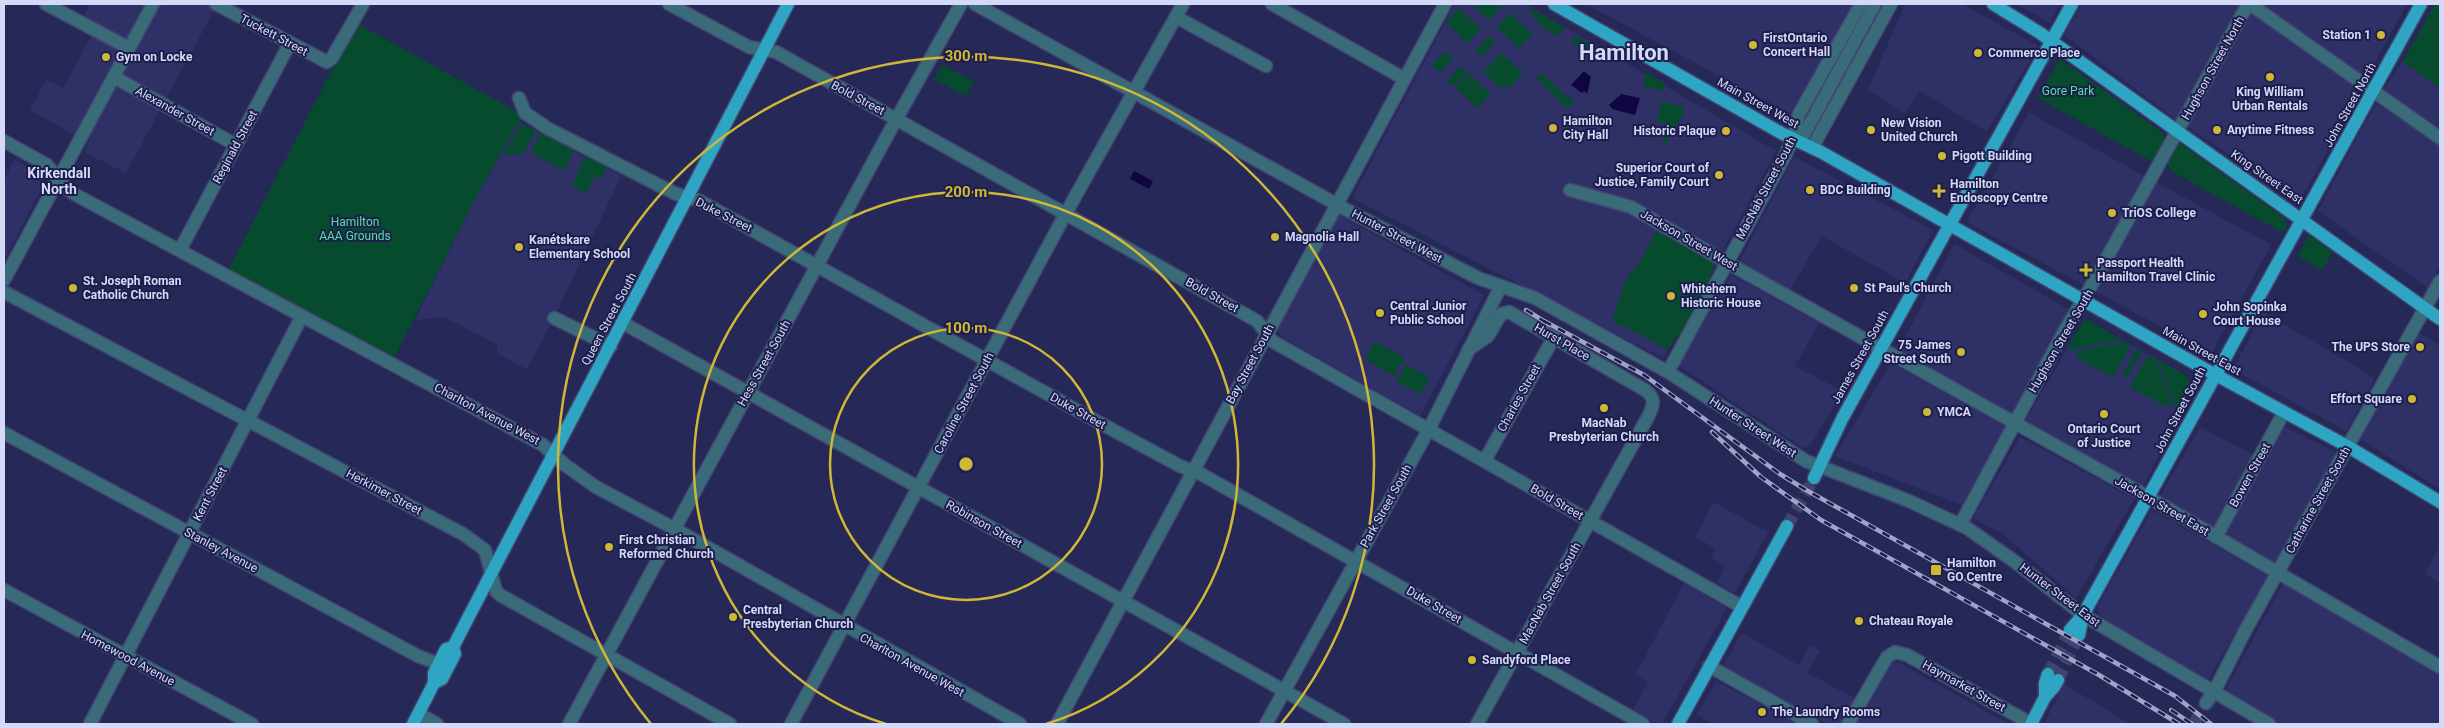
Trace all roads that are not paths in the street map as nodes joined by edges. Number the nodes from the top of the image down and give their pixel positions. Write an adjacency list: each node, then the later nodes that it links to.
1 (46, 4): 23 (street)
2 (153, 4): 23 (street)
3 (216, 4): 22 (street, Tuckett Street)
4 (363, 4): 22 (street, Tuckett Street)
5 (670, 4): 24 (street, Bold Street)
6 (788, 4): 24 (main road, Queen Street South)
7 (961, 4): 31 (street, Hess Street South)
8 (975, 4): 29 (street, Hunter Street West)
9 (1184, 4): 20 (street, Caroline Street South)
10 (1272, 4): 27 (street)
11 (1445, 4): 27 (street, Bay Street South)
12 (1554, 4): 35 (main road, Main Street West)
13 (1861, 4): 35 (street, MacNab Street South)
14 (1876, 4): 35 (street, MacNab Street South)
15 (1890, 4): 37 (street, MacNab Street South)
16 (1993, 4): 21 (main road, King Street East)
17 (2072, 4): 21 (main road, James Street South)
18 (2249, 4): 28 (street); 32 (street, Hughson Street North)
19 (2421, 4): 28 (main road, John Street North)
20 (1176, 17): 25 (street); 29 (street, Caroline Street South)
21 (2052, 42): 32 (main road, King Street East); 44 (main road, James Street South)
22 (290, 43): 36 (street, Reginald Street)
23 (129, 48): 26 (street)
24 (764, 49): 31 (street, Bold Street); 40 (main road, Queen Street South)
25 (1266, 66)
26 (114, 77): 36 (street, Alexander Street); 38 (street)
27 (1403, 78): 41 (street, Bay Street South)
28 (2373, 91): 33 (street); 43 (main road, John Street North)
29 (1133, 92): 41 (street, Hunter Street West); 42 (street, Caroline Street South)
30 (519, 98): 40 (street, Duke Street)
31 (897, 118): 42 (street, Bold Street); 47 (street, Hess Street South)
32 (2178, 131): 43 (main road, King Street East); 52 (street, Hughson Street South)
33 (2440, 138)
34 (4, 140): 38 (street, Charlton Avenue West)
35 (1796, 140): 37 (main road, Main Street West); 46 (street, MacNab Street South)
36 (236, 145): 45 (street, Reginald Street)
37 (1812, 148): 44 (main road, Main Street West)
38 (58, 179): 45 (street, Charlton Avenue West); 48 (street)
39 (1570, 190): 46 (street, Jackson Street West)
40 (688, 198): 47 (street, Duke Street); 57 (main road, Queen Street South)
41 (1336, 204): 50 (street, Hunter Street West); 58 (street, Bay Street South)
42 (1066, 212): 58 (street, Bold Street); 63 (street, Caroline Street South)
43 (2302, 219): 53 (main road, King Street East); 65 (main road, John Street South)
44 (1950, 225): 52 (main road, Main Street East); 61 (main road, James Street South)
45 (180, 250): 54 (street, Charlton Avenue West)
46 (1726, 262): 61 (street, Jackson Street West); 64 (street, MacNab Street South)
47 (818, 266): 63 (street, Duke Street); 66 (street, Hess Street South)
48 (4, 280)
49 (2440, 281): 53 (street, Catharine Street South)
50 (1501, 286): 62 (street, Park Street South); 64 (street, Hunter Street West)
51 (4, 292): 69 (street, Herkimer Street)
52 (2084, 301): 65 (main road, Main Street East); 70 (street, Hughson Street South)
53 (2425, 309): 56 (main road, King Street East); 73 (street, Catharine Street South)
54 (302, 316): 69 (street, Kent Street); 74 (street, Charlton Avenue West)
55 (554, 318): 60 (street)
56 (2440, 319)
57 (623, 323): 60 (main road, Queen Street South); 66 (street, Robinson Street)
58 (1266, 334): 71 (street, Bold Street); 77 (street, Bay Street South)
59 (1554, 337): 62 (street, Hurst Place); 67 (street, Hurst Place); 75 (street, Charles Street)
60 (611, 346): 74 (main road, Queen Street South)
61 (1881, 348): 70 (street, Jackson Street East); 76 (main road, James Street South)
62 (1469, 349): 71 (street, Park Street South)
63 (987, 360): 77 (street, Duke Street); 79 (street, Caroline Street South)
64 (1668, 372): 76 (street, Hunter Street West)
65 (2216, 374): 68 (main road, Main Street East); 80 (main road, John Street South)
66 (748, 393): 79 (street, Robinson Street); 85 (street, Hess Street South)
67 (1652, 403): 82 (street, MacNab Street South)
68 (2284, 412): 73 (main road, Main Street East); 87 (street, Bowen Street)
69 (248, 420): 86 (street, Kent Street); 90 (street, Herkimer Street)
70 (2015, 422): 80 (street, Jackson Street East); 83 (street, Hughson Street South)
71 (1429, 429): 75 (street, Bold Street); 88 (street, Park Street South)
72 (4, 433): 86 (street, Stanley Avenue)
73 (2347, 446): 81 (main road, Main Street East); 89 (street, Catharine Street South)
74 (554, 455): 85 (street, Charlton Avenue West); 90 (main road, Queen Street South)
75 (1485, 460): 82 (street, Bold Street)
76 (1819, 466): 78 (main road, James Street South); 83 (street, Hunter Street East)
77 (1192, 471): 88 (street, Duke Street); 92 (street, Bay Street South)
78 (1814, 478)
79 (918, 488): 92 (street, Robinson Street); 95 (street, Caroline Street South)
80 (2148, 497): 87 (street, Jackson Street East); 94 (main road, John Street South)
81 (2440, 502)
82 (1590, 521): 93 (street, Bold Street); 98 (street, MacNab Street South)
83 (1960, 525): 94 (street, Hunter Street East)
84 (1787, 526): 93 (main road)
85 (674, 529): 95 (street, Charlton Avenue West); 99 (street, Hess Street South)
86 (189, 533): 100 (street, Kent Street); 101 (street, Stanley Avenue)
87 (2216, 537): 89 (street, Jackson Street East)
88 (1355, 561): 98 (street, Duke Street); 106 (street, Park Street South)
89 (2278, 571): 103 (street, Jackson Street East); 107 (street, Catharine Street South)
90 (492, 573): 97 (main road, Queen Street South); 99 (street, Herkimer Street)
91 (4, 590): 100 (street, Homewood Avenue)
92 (1123, 601): 106 (street, Robinson Street); 117 (street, Bay Street South)
93 (1742, 607): 102 (main road)
94 (2083, 615): 96 (main road, John Street South); 107 (street, Hunter Street East)
95 (844, 627): 115 (street, Caroline Street South); 116 (street, Charlton Avenue West)
96 (2075, 632)
97 (453, 647): 101 (main road, Queen Street South); 105 (main road, Queen Street South)
98 (1517, 652): 120 (street, MacNab Street South); 121 (street, Duke Street)
99 (606, 656): 113 (street, Hess Street South); 114 (street, Herkimer Street)
100 (126, 657): 110 (street, Kent Street); 111 (street, Homewood Avenue)
101 (439, 664): 105 (main road, Queen Street South)
102 (1709, 666): 122 (main road); 123 (street)
103 (2440, 667)
104 (2053, 677): 125 (main road)
105 (434, 683): 109 (main road, Queen Street South)
106 (1284, 691): 118 (street, Park Street South); 119 (street, Robinson Street)
107 (2214, 692): 108 (street, Catharine Street South); 126 (street, Hunter Street East)
108 (2209, 705)
109 (416, 719): 112 (street)
110 (90, 724)
111 (252, 724)
112 (437, 724)
113 (569, 724)
114 (730, 724)
115 (791, 724)
116 (1020, 724)
117 (1057, 724)
118 (1266, 724)
119 (1344, 724)
120 (1478, 724)
121 (1643, 724)
122 (1678, 724)
123 (1812, 724)
124 (1848, 724): 125 (street, Haymarket Street)
125 (2031, 724)
126 (2269, 724)

